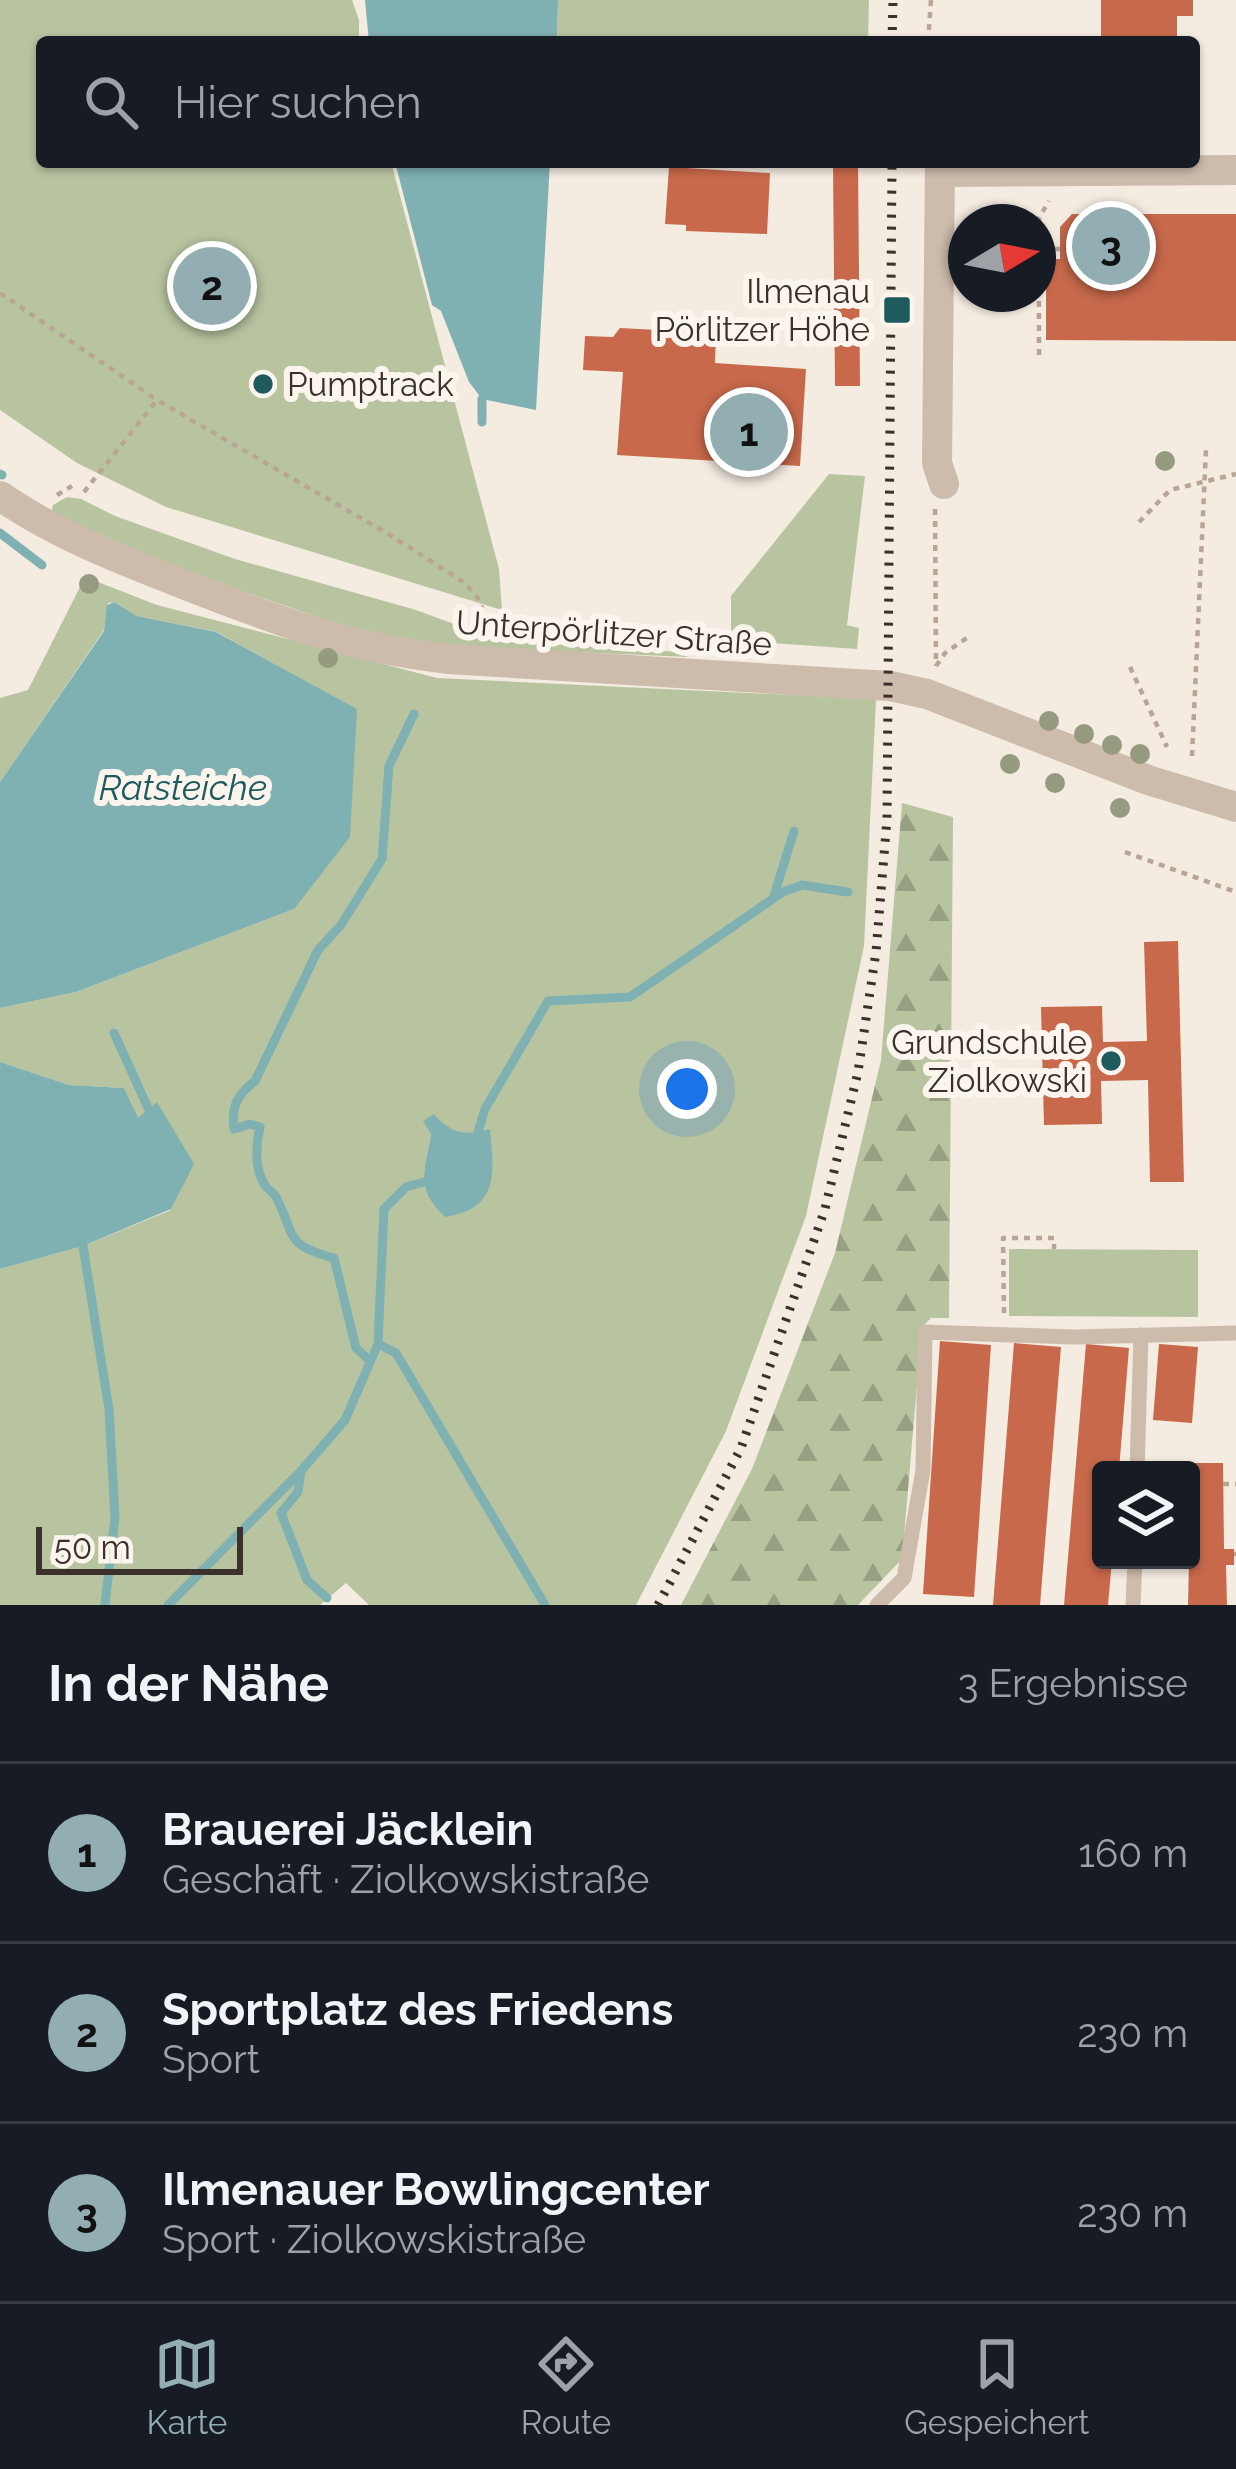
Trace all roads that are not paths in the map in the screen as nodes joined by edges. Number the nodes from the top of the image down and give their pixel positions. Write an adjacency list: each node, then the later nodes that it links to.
1 (940, 168): 5 (street)
2 (962, 168): 3 (street)
3 (1236, 170)
4 (0, 496): 6 (street, Unterpörlitzer Straße)
5 (940, 498)
6 (1236, 807)
7 (1236, 1333): 8 (lane)
8 (1141, 1335): 9 (lane); 11 (lane)
9 (1137, 1461)
10 (1135, 1569): 12 (lane)
11 (878, 1605)
12 (1133, 1605)

